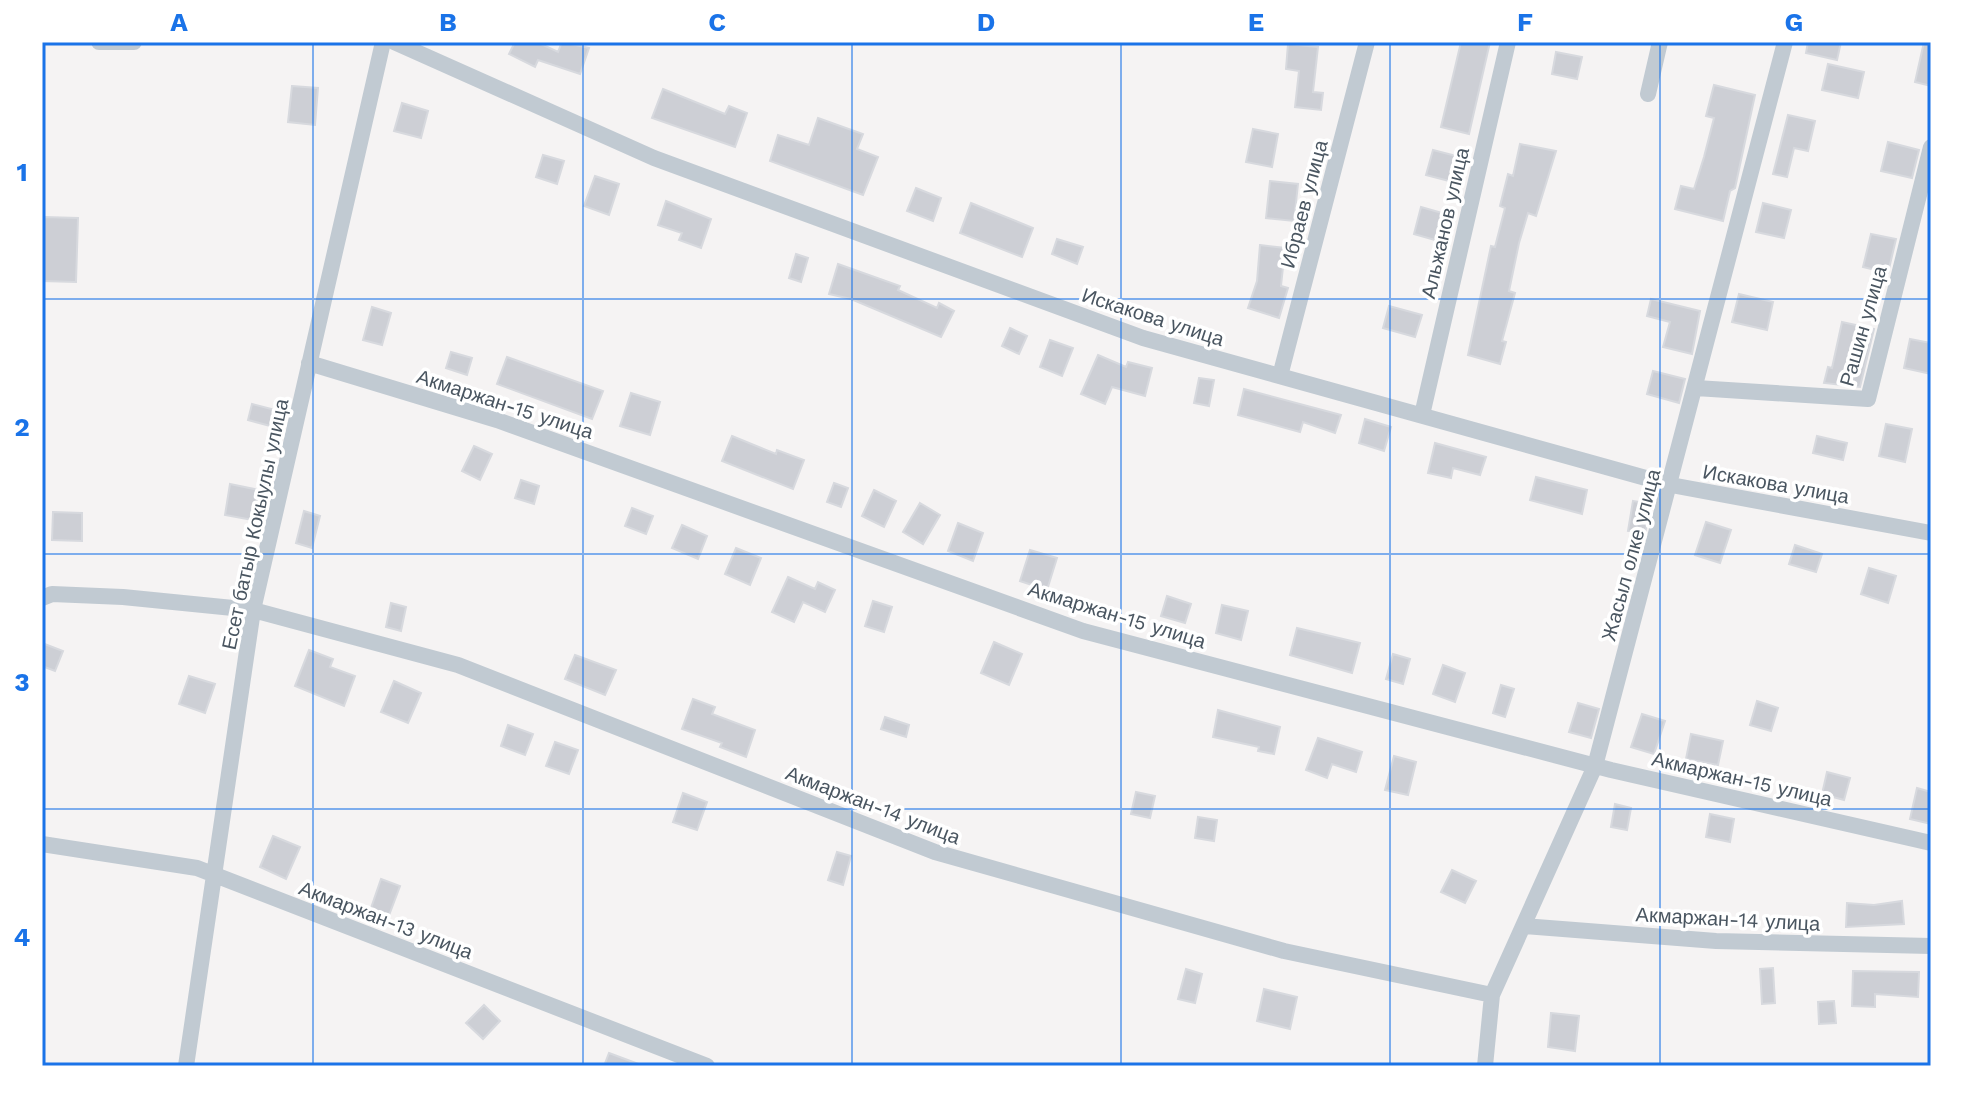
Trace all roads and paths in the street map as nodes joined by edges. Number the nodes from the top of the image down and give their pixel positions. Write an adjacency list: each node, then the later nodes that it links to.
1 (99, 42): 2 (street)
2 (134, 42)
3 (383, 42): 11 (street, Есет батыр Кокыулы улица)
4 (394, 42): 12 (street, Искакова улица)
5 (1367, 42): 12 (street, Ибраев улица)
6 (1508, 42): 14 (street, Альжанов улица)
7 (1660, 42): 9 (street)
8 (1785, 42): 13 (street, Жасыл олке улица)
9 (1648, 94)
10 (1931, 147): 13 (street, Рашин улица)
11 (309, 363): 18 (street, Есет батыр Кокыулы улица); 19 (street, Акмаржан-15 улица)
12 (1280, 376): 14 (street, Искакова улица)
13 (1696, 388): 15 (street, Жасыл олке улица)
14 (1422, 415): 15 (street, Искакова улица)
15 (1671, 485): 16 (street, Искакова улица); 19 (street, Жасыл олке улица)
16 (1931, 533)
17 (42, 598): 18 (street, Акмаржан-14 улица)
18 (253, 610): 22 (street, Есет батыр Кокыулы улица); 25 (street, Акмаржан-14 улица)
19 (1595, 766): 20 (street, Акмаржан-15 улица); 23 (street, Жасыл олке улица)
20 (1931, 843)
21 (42, 844): 22 (street, Акмаржан-13 улица)
22 (215, 875): 26 (street, Есет батыр Кокыулы улица); 27 (street, Акмаржан-13 улица)
23 (1523, 926): 24 (street, Акмаржан-14 улица); 25 (street, Жасыл олке улица)
24 (1931, 946)
25 (1492, 995): 28 (street, Жасыл олке улица)
26 (186, 1066)
27 (707, 1066)
28 (1485, 1066)

